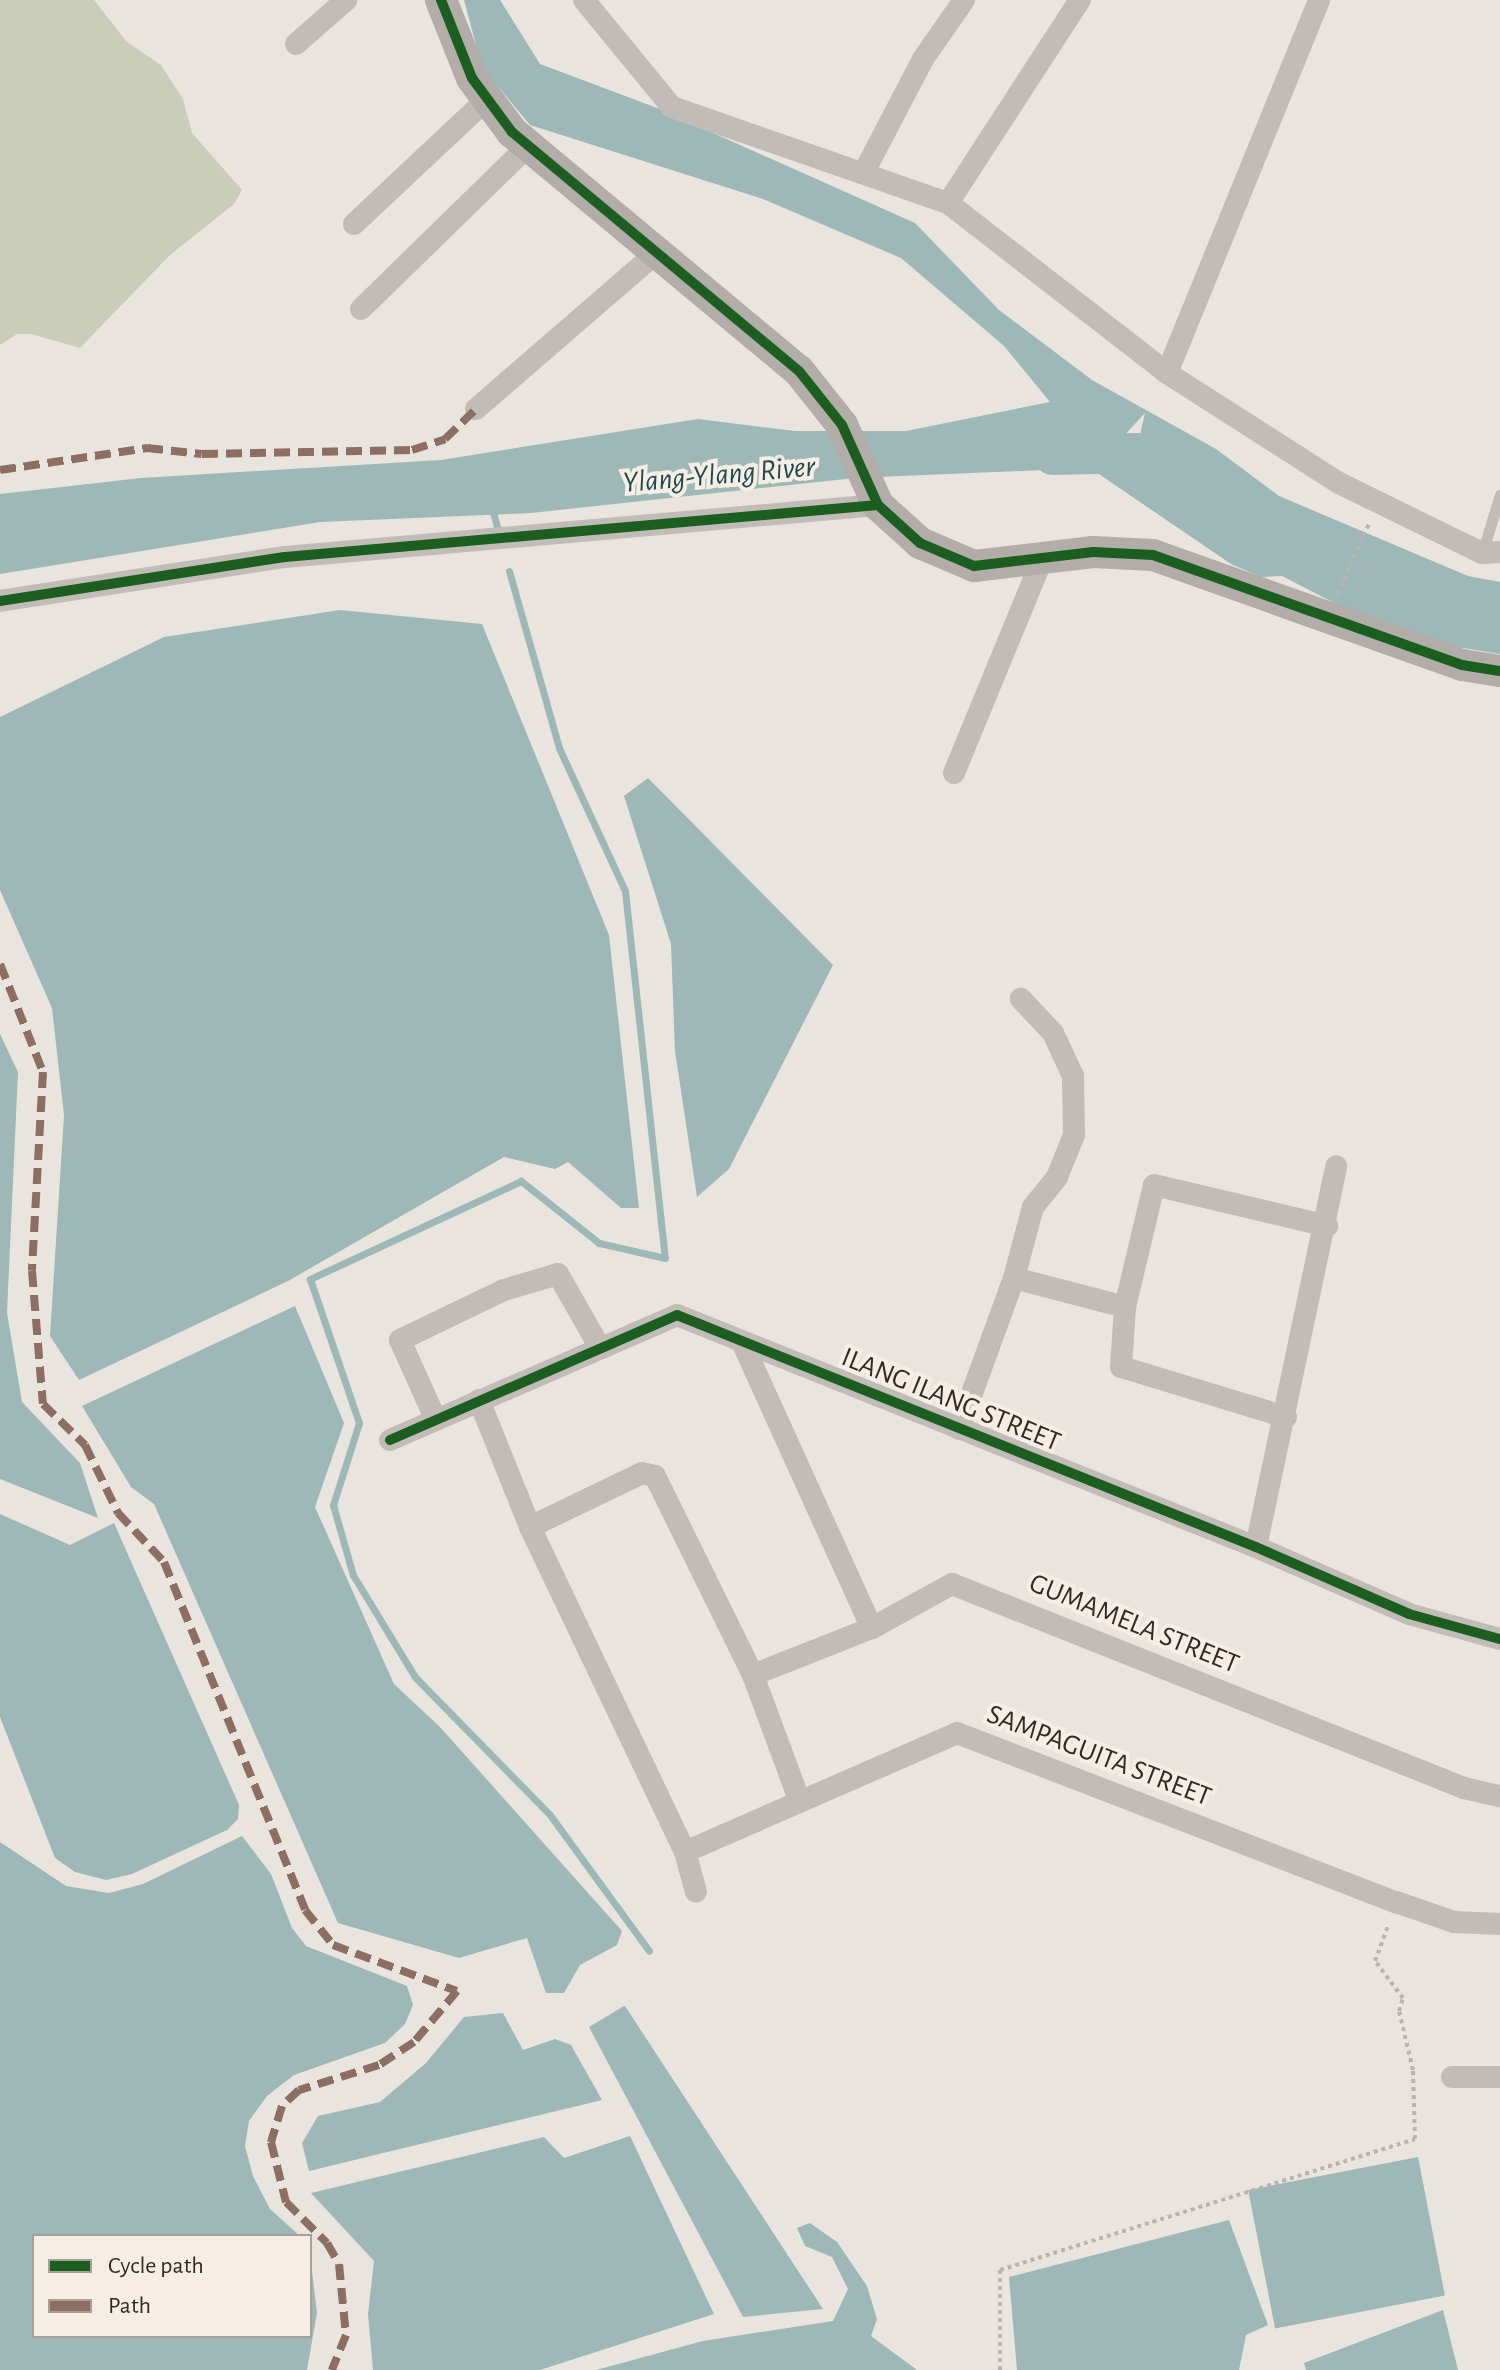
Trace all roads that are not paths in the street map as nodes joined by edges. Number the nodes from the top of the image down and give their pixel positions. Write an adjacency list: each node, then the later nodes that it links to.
1 (346, 0): 7 (street)
2 (441, 0): 8 (street)
3 (584, 0): 10 (street)
4 (964, 0): 10 (street)
5 (1080, 0): 11 (street)
6 (1319, 0): 15 (street)
7 (296, 44)
8 (485, 101): 9 (street); 12 (street)
9 (529, 145): 13 (street); 14 (street)
10 (864, 172): 11 (street)
11 (948, 203): 15 (street)
12 (354, 224)
13 (656, 253): 16 (street); 18 (street)
14 (361, 309)
15 (1167, 373): 19 (street)
16 (476, 409)
17 (1500, 495): 19 (lane)
18 (874, 496): 20 (street); 21 (street)
19 (1491, 553)
20 (1042, 560): 22 (street); 23 (street)
21 (0, 601)
22 (1500, 671)
23 (954, 773)
24 (1021, 999): 27 (street)
25 (1336, 1166): 26 (street)
26 (1327, 1226): 28 (street); 32 (street)
27 (1014, 1278): 28 (street); 34 (street)
28 (1125, 1307): 32 (street)
29 (742, 1342): 30 (street, ILANG ILANG STREET); 34 (street, ILANG ILANG STREET); 38 (street)
30 (600, 1348): 31 (street, ILANG ILANG STREET); 33 (street)
31 (479, 1400): 33 (street, ILANG ILANG STREET); 36 (street)
32 (1286, 1417): 37 (street)
33 (435, 1418): 35 (street, ILANG ILANG STREET)
34 (959, 1429): 37 (street, ILANG ILANG STREET)
35 (390, 1440)
36 (530, 1527): 40 (street); 43 (street)
37 (1256, 1547): 39 (street, ILANG ILANG STREET)
38 (872, 1628): 40 (street, GUMAMELA STREET); 41 (street, GUMAMELA STREET)
39 (1500, 1639)
40 (753, 1675): 42 (street)
41 (1500, 1796)
42 (800, 1802): 43 (street, SAMPAGUITA STREET); 45 (street, SAMPAGUITA STREET)
43 (685, 1852): 44 (street)
44 (696, 1892)
45 (1500, 1924)
46 (1452, 2077): 47 (street)
47 (1500, 2077)

